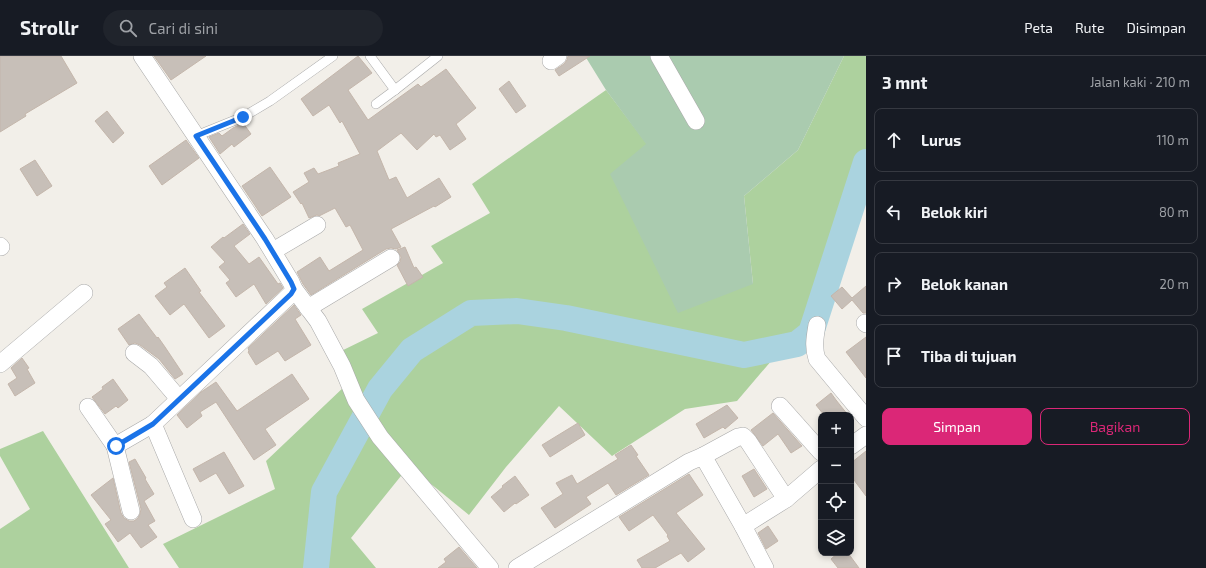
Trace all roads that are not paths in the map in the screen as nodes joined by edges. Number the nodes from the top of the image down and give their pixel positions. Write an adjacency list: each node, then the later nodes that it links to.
1 (142, 56): 9 (street)
2 (333, 56): 9 (lane)
3 (370, 56): 6 (lane)
4 (438, 56): 6 (lane)
5 (659, 56): 8 (street)
6 (395, 90): 7 (lane)
7 (376, 104)
8 (696, 121)
9 (196, 136): 11 (street)
10 (317, 225): 11 (street)
11 (272, 251): 13 (street)
12 (391, 258): 15 (street)
13 (294, 289): 15 (street); 19 (street)
14 (84, 293): 18 (street)
15 (308, 308): 34 (street)
16 (817, 325): 22 (street)
17 (134, 353): 19 (street)
18 (0, 364)
19 (179, 399): 23 (street)
20 (780, 406): 27 (street)
21 (88, 407): 26 (street)
22 (866, 418)
23 (153, 424): 26 (street); 32 (street)
24 (866, 435): 25 (street)
25 (854, 444)
26 (116, 446): 31 (street)
27 (818, 449)
28 (703, 456): 30 (street); 33 (street); 35 (street)
29 (818, 472): 30 (street)
30 (786, 499): 33 (street)
31 (131, 511)
32 (193, 519)
33 (743, 526): 36 (street)
34 (490, 568)
35 (517, 568)
36 (765, 568)

